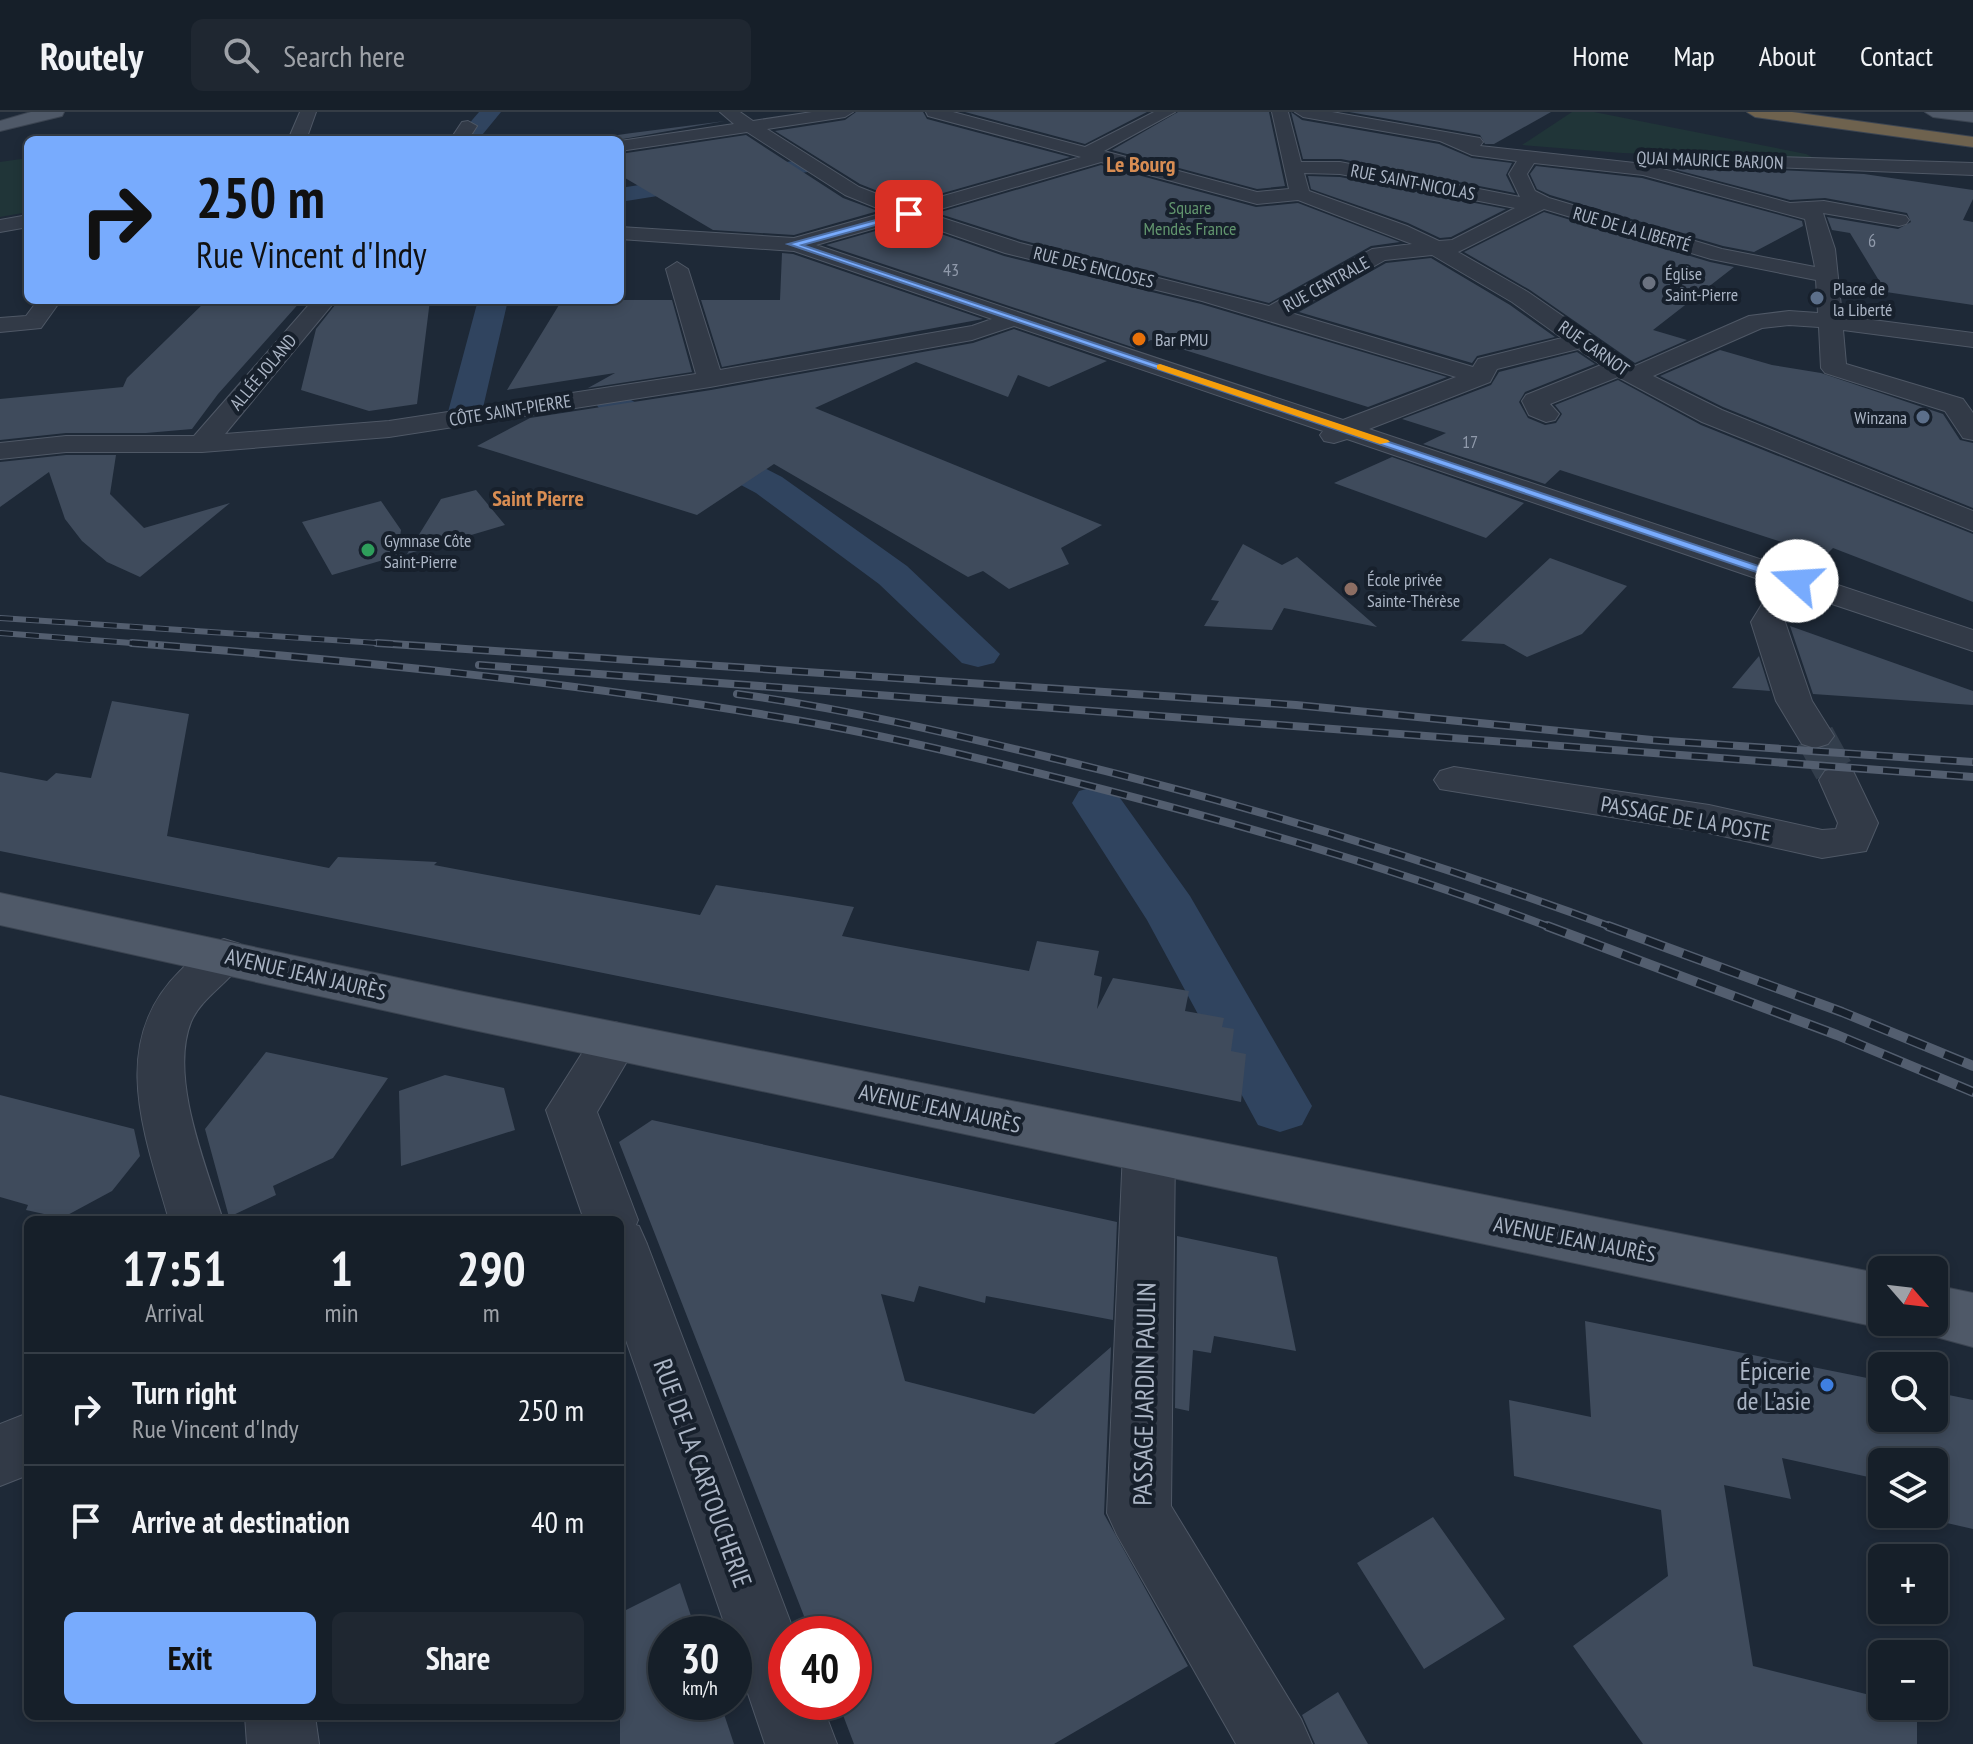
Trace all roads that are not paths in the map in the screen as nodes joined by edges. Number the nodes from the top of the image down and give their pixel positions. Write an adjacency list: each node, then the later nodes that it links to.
1 (56, 112): 11 (main road)
2 (308, 112): 17 (street)
3 (728, 112): 15 (street, RUE DES ENCLOSES)
4 (845, 112): 15 (street)
5 (934, 112): 21 (street)
6 (1280, 112): 23 (street)
7 (1303, 112): 18 (street)
8 (1755, 112): 19 (highway)
9 (1828, 112): 16 (highway)
10 (1933, 112): 12 (main road)
11 (29, 114): 14 (main road)
12 (1973, 114)
13 (1162, 115): 21 (street)
14 (0, 126)
15 (749, 128): 20 (street); 27 (street, RUE DES ENCLOSES)
16 (1973, 131)
17 (299, 136)
18 (1447, 139): 22 (street); 24 (street, QUAI MAURICE BARJON)
19 (1973, 142)
20 (624, 145)
21 (1096, 154): 25 (street); 27 (street)
22 (1528, 158): 26 (street); 28 (street)
23 (1291, 167): 25 (street); 26 (street, RUE SAINT-NICOLAS)
24 (1973, 169)
25 (1300, 194): 34 (street, RUE CARNOT)
26 (1538, 204): 34 (street); 36 (street, RUE DE LA LIBERTÉ)
27 (909, 214): 33 (street); 39 (street, RUE DES ENCLOSES)
28 (1821, 215): 29 (street); 36 (street)
29 (1899, 220)
30 (24, 222): 31 (street)
31 (0, 226)
32 (624, 233): 33 (street)
33 (786, 247): 40 (street)
34 (1434, 247): 39 (street, RUE CENTRALE); 43 (street, RUE CARNOT)
35 (677, 269): 47 (street)
36 (1827, 275): 41 (street)
37 (47, 304): 42 (street)
38 (322, 304): 51 (street, ALLÉE JOLAND)
39 (1272, 314): 46 (street, RUE DES ENCLOSES)
40 (1006, 321): 47 (street, CÔTE SAINT-PIERRE); 50 (street)
41 (1828, 321): 44 (street); 45 (street); 49 (street)
42 (0, 325)
43 (1583, 340): 45 (street, RUE CARNOT); 46 (street)
44 (1973, 340)
45 (1627, 371): 48 (street); 53 (street, RUE CARNOT)
46 (1481, 377): 50 (street)
47 (710, 379): 51 (street, CÔTE SAINT-PIERRE)
48 (1546, 414)
49 (1973, 432)
50 (1336, 434): 54 (street); 55 (street)
51 (202, 444): 52 (street, CÔTE SAINT-PIERRE)
52 (0, 451)
53 (1972, 519)
54 (1776, 608): 56 (street); 57 (street)
55 (1973, 641)
56 (1973, 659)
57 (1815, 736)
58 (1454, 780): 59 (street, PASSAGE DE LA POSTE)
59 (1839, 780)
60 (0, 909): 61 (main road, AVENUE JEAN JAURÈS)
61 (224, 956): 62 (main road, AVENUE JEAN JAURÈS); 64 (street)
62 (615, 1041): 63 (main road, AVENUE JEAN JAURÈS); 65 (street)
63 (1149, 1151): 67 (main road, AVENUE JEAN JAURÈS); 77 (street, PASSAGE JARDIN PAULIN)
64 (195, 1216)
65 (610, 1216)
66 (624, 1255): 72 (street, RUE DE LA CARTOUCHERIE)
67 (1868, 1298)
68 (1948, 1315): 69 (main road)
69 (1973, 1320)
70 (24, 1446): 71 (street)
71 (0, 1455)
72 (768, 1652)
73 (280, 1720): 75 (street)
74 (792, 1720): 76 (street, RUE DE LA CARTOUCHERIE)
75 (283, 1744)
76 (801, 1744)
77 (1276, 1744)

